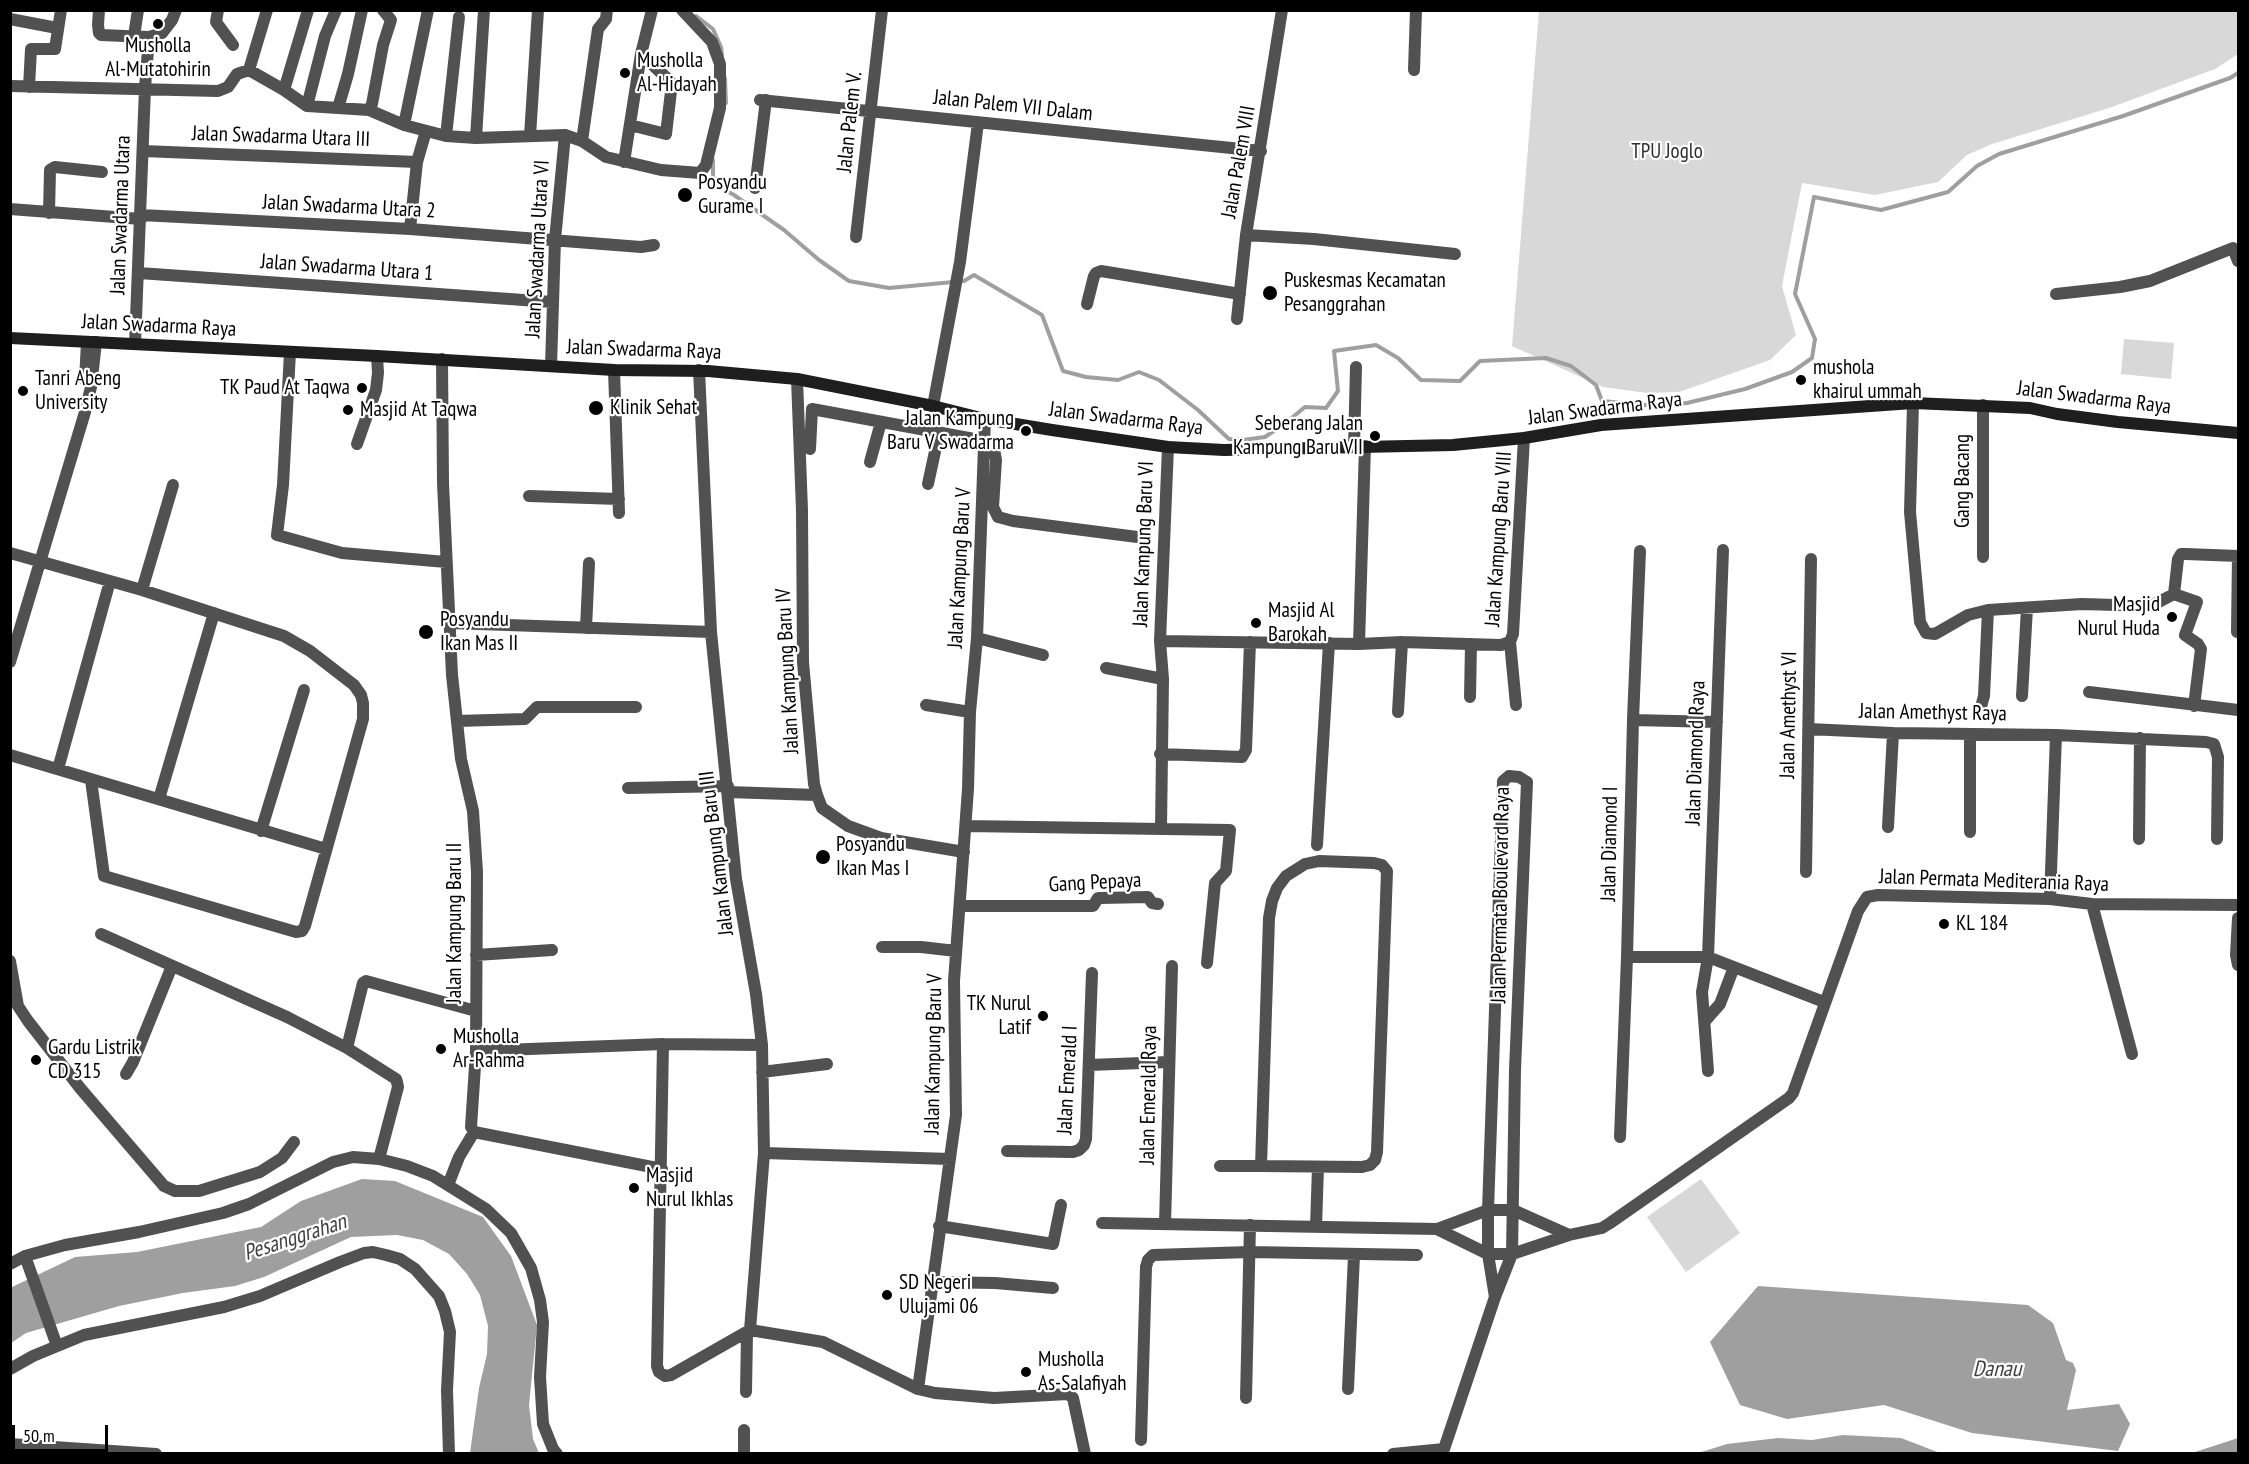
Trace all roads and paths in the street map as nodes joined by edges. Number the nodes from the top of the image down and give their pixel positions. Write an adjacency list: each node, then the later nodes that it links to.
1 (61, 10): 22 (street)
2 (99, 10): 23 (street)
3 (138, 10): 23 (street)
4 (176, 10): 24 (street)
5 (218, 10): 25 (street)
6 (267, 10): 27 (street)
7 (308, 10): 32 (street)
8 (336, 10): 33 (street)
9 (362, 10): 34 (street)
10 (382, 10): 35 (street)
11 (428, 10): 38 (street)
12 (484, 10): 44 (street)
13 (538, 10): 43 (street)
14 (607, 10): 45 (street)
15 (652, 10): 26 (street)
16 (682, 10): 49 (street)
17 (882, 10): 36 (street, Jalan Palem V.)
18 (1282, 10): 47 (street, Jalan Palem VIII)
19 (1416, 10): 28 (street)
20 (459, 17): 42 (street)
21 (10, 18): 22 (street)
22 (57, 28): 30 (street)
23 (134, 36): 24 (street)
24 (148, 37): 31 (street, Jalan Swadarma Utara)
25 (233, 45)
26 (641, 54): 39 (street); 39 (street)
27 (249, 70): 31 (street); 32 (street)
28 (1414, 70)
29 (10, 86): 30 (street)
30 (29, 87): 31 (street)
31 (145, 88): 46 (street, Jalan Swadarma Utara)
32 (284, 90): 33 (street)
33 (307, 106): 34 (street)
34 (338, 108): 35 (street)
35 (369, 110): 38 (street)
36 (871, 110): 37 (street, Jalan Palem VII Dalam); 51 (street, Jalan Palem VII Dalam); 57 (street, Jalan Palem V.)
37 (978, 123): 47 (street, Jalan Palem VII Dalam); 81 (street)
38 (404, 125): 40 (street)
39 (630, 125): 49 (street)
40 (426, 131): 42 (street); 48 (street)
41 (564, 135): 43 (street); 45 (street); 58 (street, Jalan Swadarma Utara VI)
42 (446, 136): 44 (street)
43 (530, 136): 44 (street)
44 (477, 138)
45 (582, 141): 49 (street)
46 (143, 151): 48 (street, Jalan Swadarma Utara III); 54 (street, Jalan Swadarma Utara)
47 (1261, 151): 56 (street, Jalan Palem VIII)
48 (417, 162): 55 (street)
49 (624, 162)
50 (102, 172): 53 (street)
51 (755, 188)
52 (10, 209): 53 (street, Jalan Swadarma Utara 2)
53 (49, 213): 54 (street, Jalan Swadarma Utara 2)
54 (141, 217): 55 (street, Jalan Swadarma Utara 2); 62 (street, Jalan Swadarma Utara)
55 (410, 229): 58 (street, Jalan Swadarma Utara 2)
56 (1246, 235): 60 (street); 63 (street, Jalan Palem VIII)
57 (856, 237)
58 (555, 240): 59 (street, Jalan Swadarma Utara 2); 65 (street, Jalan Swadarma Utara VI)
59 (654, 245)
60 (1455, 255)
61 (2238, 261): 64 (street)
62 (139, 273): 65 (street, Jalan Swadarma Utara 1); 70 (street, Jalan Swadarma Utara)
63 (1240, 294): 66 (street); 67 (street, Jalan Palem VIII)
64 (2056, 294)
65 (552, 302): 74 (street, Jalan Swadarma Utara VI)
66 (1087, 304)
67 (1237, 319)
68 (10, 338): 69 (main road, Jalan Swadarma Raya)
69 (92, 342): 70 (main road, Jalan Swadarma Raya); 106 (street)
70 (135, 344): 71 (main road, Jalan Swadarma Raya)
71 (291, 352): 72 (main road, Jalan Swadarma Raya); 107 (street)
72 (377, 356): 73 (main road, Jalan Swadarma Raya); 89 (street)
73 (442, 359): 74 (main road, Jalan Swadarma Raya); 107 (street, Jalan Kampung Baru II)
74 (551, 366): 76 (main road, Jalan Swadarma Raya)
75 (1356, 367): 91 (street)
76 (614, 370): 77 (main road, Jalan Swadarma Raya); 97 (street)
77 (699, 370): 78 (main road, Jalan Swadarma Raya); 117 (street, Jalan Kampung Baru III)
78 (797, 379): 81 (main road, Jalan Swadarma Raya); 157 (street, Jalan Kampung Baru IV)
79 (1913, 403): 80 (main road, Jalan Swadarma Raya); 87 (main road, Jalan Swadarma Raya); 113 (street)
80 (1983, 405): 86 (main road, Jalan Swadarma Raya); 104 (street, Gang Bacang)
81 (933, 406): 82 (main road, Jalan Swadarma Raya)
82 (985, 419): 88 (street, Jalan Kampung Baru V); 90 (main road, Jalan Swadarma Raya)
83 (881, 422): 85 (street); 92 (street); 93 (street)
84 (2238, 422): 86 (street)
85 (939, 433): 88 (street); 94 (street)
86 (2238, 433)
87 (1524, 438): 91 (main road, Jalan Swadarma Raya); 123 (street, Jalan Kampung Baru VIII)
88 (985, 441): 99 (street); 119 (street, Jalan Kampung Baru V)
89 (357, 444)
90 (1168, 447): 91 (main road, Jalan Swadarma Raya); 120 (street, Jalan Kampung Baru VI)
91 (1360, 447): 125 (street)
92 (810, 449)
93 (870, 462)
94 (928, 484)
95 (173, 485): 110 (street)
96 (529, 496): 97 (street)
97 (619, 499): 98 (street)
98 (619, 513)
99 (1145, 538)
100 (1723, 550): 145 (street, Jalan Diamond Raya)
101 (1640, 551): 143 (street, Jalan Diamond I)
102 (10, 553): 106 (street)
103 (2238, 556): 111 (street); 118 (street)
104 (1983, 557)
105 (1811, 559): 146 (street, Jalan Amethyst VI)
106 (40, 561): 109 (street); 128 (street)
107 (446, 562): 115 (street, Jalan Kampung Baru II)
108 (589, 563): 116 (street)
109 (111, 581): 110 (street); 153 (street)
110 (142, 590): 114 (street)
111 (2174, 594): 112 (street); 137 (street)
112 (2027, 608): 113 (street); 133 (street)
113 (1988, 610): 142 (street)
114 (214, 614): 158 (street); 167 (street)
115 (449, 623): 116 (street); 144 (street, Jalan Kampung Baru II)
116 (586, 628): 117 (street)
117 (711, 632): 156 (street, Jalan Kampung Baru III)
118 (2237, 632)
119 (977, 638): 127 (street); 140 (street, Jalan Kampung Baru V)
120 (1160, 641): 121 (street, Jalan Kampung Baru VI); 130 (street, Jalan Kampung Baru VI)
121 (1250, 642): 124 (street, Jalan Kampung Baru VI); 151 (street)
122 (1402, 642): 125 (street, Jalan Kampung Baru VI); 126 (street, Jalan Kampung Baru VI); 141 (street)
123 (1510, 642): 126 (street, Jalan Kampung Baru VI); 136 (street, Jalan Kampung Baru VIII)
124 (1329, 643): 125 (street, Jalan Kampung Baru VI); 166 (street)
125 (1359, 644)
126 (1471, 644): 134 (street)
127 (1042, 655)
128 (10, 662)
129 (1106, 668): 130 (street)
130 (1162, 679): 151 (street, Jalan Kampung Baru VI)
131 (304, 690): 162 (street)
132 (2089, 692): 137 (street)
133 (2022, 696)
134 (1470, 697)
135 (926, 705): 140 (street)
136 (1516, 705)
137 (2194, 706): 139 (street)
138 (636, 707): 144 (street)
139 (2238, 710)
140 (970, 712): 159 (street, Jalan Kampung Baru V)
141 (1398, 712)
142 (1979, 714)
143 (1632, 720): 145 (street); 181 (street, Jalan Diamond I)
144 (456, 721): 180 (street, Jalan Kampung Baru II)
145 (1717, 722): 182 (street, Jalan Diamond Raya)
146 (1809, 729): 147 (street, Jalan Amethyst Raya); 169 (street, Jalan Amethyst VI)
147 (1893, 733): 148 (street, Jalan Amethyst Raya); 160 (street)
148 (1970, 734): 149 (street, Jalan Amethyst Raya); 163 (street)
149 (2056, 735): 150 (street, Jalan Amethyst Raya); 170 (street)
150 (2140, 738): 164 (street); 165 (street, Jalan Amethyst Raya)
151 (1160, 754): 161 (street, Jalan Kampung Baru VI)
152 (10, 755): 153 (street)
153 (58, 769): 154 (street)
154 (91, 780): 158 (street); 167 (street)
155 (628, 788): 156 (street)
156 (728, 789): 157 (street); 194 (street, Jalan Kampung Baru III)
157 (817, 795): 168 (street)
158 (159, 799): 162 (street)
159 (966, 826): 161 (street); 168 (street, Jalan Kampung Baru V)
160 (1888, 827)
161 (1161, 828): 184 (street)
162 (261, 831): 167 (street)
163 (1970, 832)
164 (2139, 839)
165 (2217, 839)
166 (1317, 845)
167 (326, 849)
168 (964, 852): 174 (street, Jalan Kampung Baru V)
169 (1806, 872)
170 (2050, 899): 172 (street, Jalan Permata Mediterania Raya); 190 (street, Jalan Permata Mediterania Raya)
171 (1158, 904): 174 (street, Gang Pepaya)
172 (2092, 904): 173 (street, Jalan Permata Mediterania Raya); 197 (street)
173 (2238, 905)
174 (960, 906): 179 (street, Jalan Kampung Baru V)
175 (2238, 918): 185 (street)
176 (101, 934): 186 (street)
177 (882, 947): 179 (street)
178 (552, 950): 180 (street)
179 (956, 951): 210 (street, Jalan Kampung Baru V)
180 (476, 955): 191 (street, Jalan Kampung Baru II)
181 (1627, 957): 182 (street); 205 (street, Jalan Diamond I)
182 (1708, 957): 188 (street); 192 (street, Jalan Diamond Raya)
183 (10, 961): 206 (street)
184 (1207, 963)
185 (2238, 965)
186 (172, 966): 195 (street); 203 (street)
187 (1172, 966): 198 (street, Jalan Emerald Raya)
188 (1734, 967): 190 (street); 192 (street)
189 (1092, 973): 200 (street, Jalan Emerald I)
190 (1824, 1002): 225 (street, Jalan Permata Mediterania Raya)
191 (476, 1011): 195 (street); 196 (street, Jalan Kampung Baru II)
192 (1705, 1021): 201 (street, Jalan Diamond Raya)
193 (663, 1044): 194 (street); 196 (street); 214 (street)
194 (762, 1045): 202 (street, Jalan Kampung Baru III)
195 (347, 1048): 209 (street)
196 (476, 1051): 204 (street, Jalan Kampung Baru II)
197 (2132, 1054)
198 (1169, 1062): 200 (street); 220 (street, Jalan Emerald Raya)
199 (828, 1064): 202 (street)
200 (1089, 1065): 207 (street, Jalan Emerald I)
201 (1708, 1071)
202 (762, 1072): 208 (street, Jalan Kampung Baru III)
203 (126, 1074)
204 (474, 1132): 214 (street); 215 (street)
205 (1620, 1137)
206 (294, 1142)
207 (1007, 1151)
208 (764, 1153): 210 (street); 236 (street, Jalan Kampung Baru III)
209 (379, 1159): 215 (street); 231 (street)
210 (950, 1159): 222 (street, Jalan Kampung Baru V)
211 (1220, 1166): 212 (street)
212 (1261, 1166): 213 (street); 213 (street)
213 (1318, 1167): 223 (street)
214 (662, 1169): 236 (street)
215 (448, 1185): 248 (street)
216 (1061, 1205): 222 (street)
217 (1488, 1210): 218 (street); 218 (street, Jalan Permata Boulevard Raya); 224 (street); 227 (street, Jalan Permata Boulevard Raya)
218 (1513, 1210): 225 (street); 228 (street, Jalan Permata Boulevard Raya)
219 (1102, 1222): 220 (street)
220 (1166, 1224): 221 (street)
221 (1250, 1225): 223 (street); 226 (street)
222 (939, 1226): 233 (street, Jalan Kampung Baru V)
223 (1316, 1227): 224 (street)
224 (1437, 1229): 227 (street)
225 (1569, 1235): 228 (street, Jalan Permata Mediterania Raya)
226 (1250, 1252): 229 (street); 242 (street); 244 (street)
227 (1488, 1254): 228 (street, Jalan Permata Mediterania Raya); 235 (street, Jalan Permata Boulevard Raya)
228 (1512, 1254): 235 (street, Jalan Permata Boulevard Raya)
229 (1354, 1255): 230 (street); 240 (street)
230 (1417, 1256)
231 (27, 1260): 232 (street); 237 (street)
232 (10, 1264)
233 (932, 1282): 234 (street); 239 (street, Jalan Kampung Baru V)
234 (1053, 1288)
235 (1495, 1297): 251 (street, Jalan Permata Boulevard Raya)
236 (749, 1331): 239 (street); 241 (street, Jalan Kampung Baru III)
237 (55, 1342): 238 (street); 247 (street)
238 (10, 1369)
239 (918, 1389): 250 (street)
240 (1348, 1389)
241 (746, 1392)
242 (1246, 1398)
243 (744, 1430): 249 (street)
244 (1141, 1440)
245 (10, 1444): 246 (street)
246 (156, 1454)
247 (449, 1454)
248 (557, 1454)
249 (744, 1454)
250 (1085, 1454)
251 (1393, 1454)

